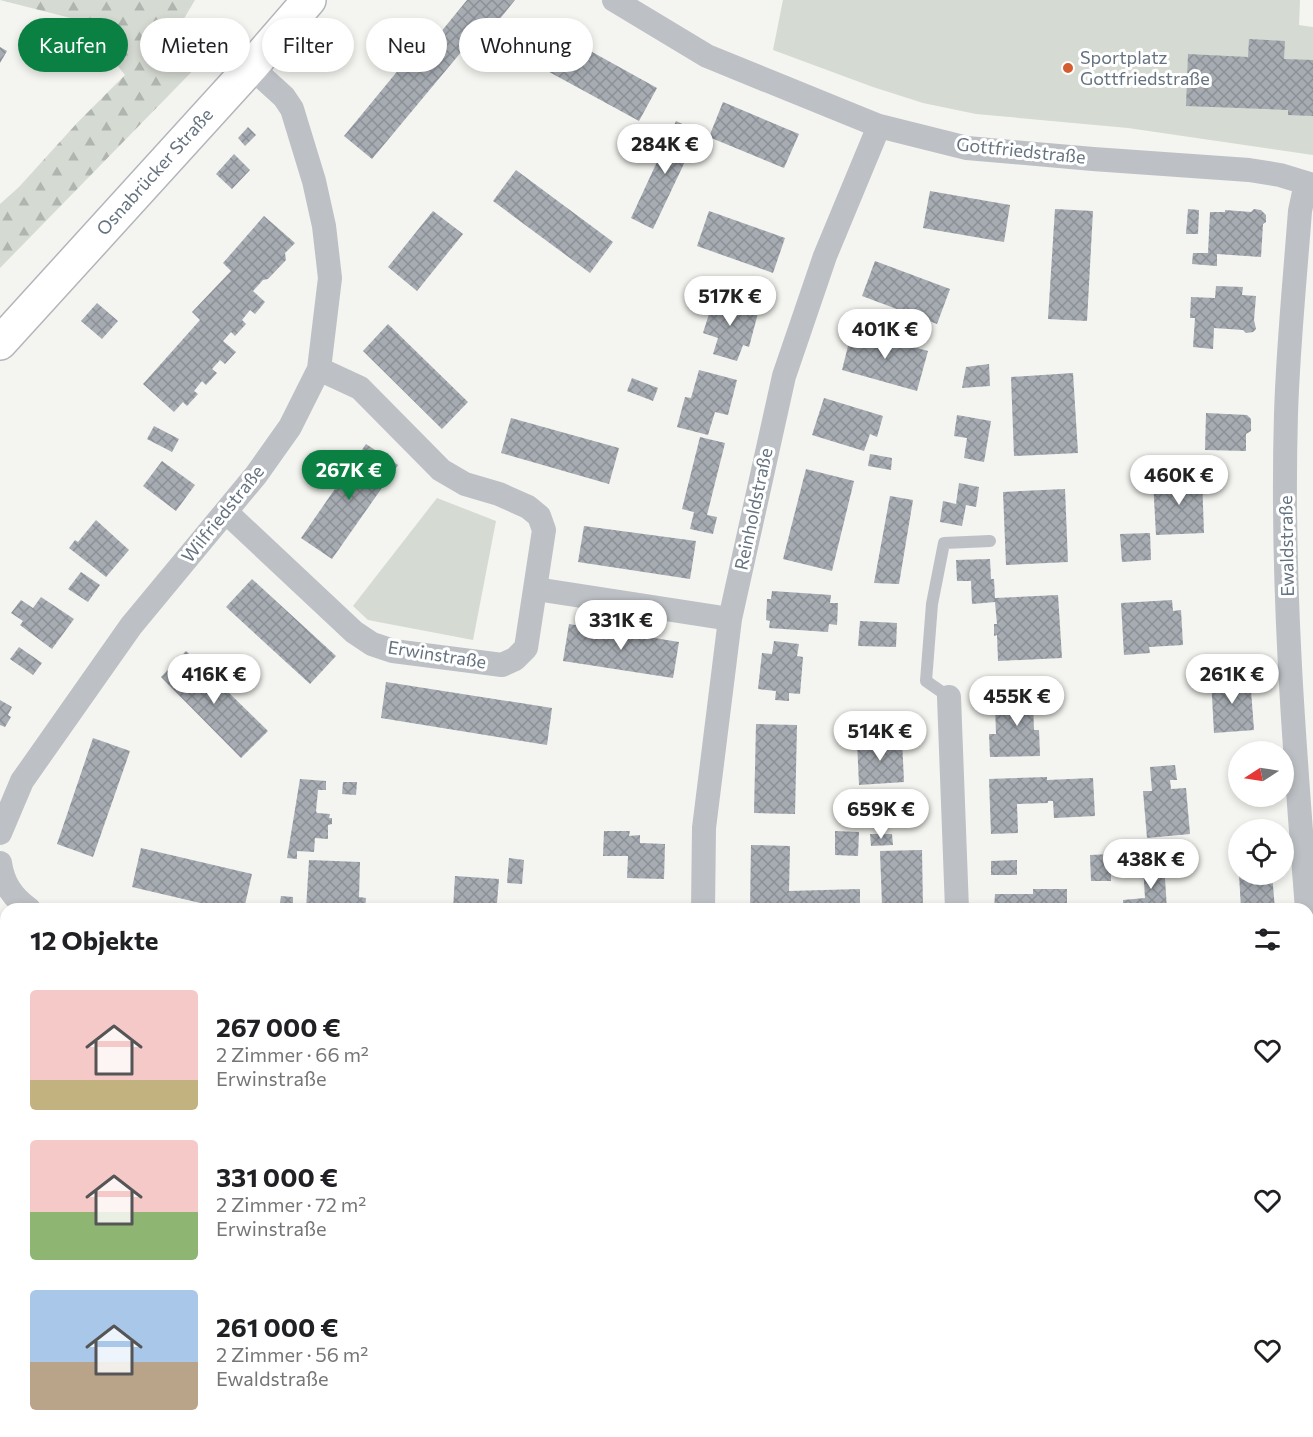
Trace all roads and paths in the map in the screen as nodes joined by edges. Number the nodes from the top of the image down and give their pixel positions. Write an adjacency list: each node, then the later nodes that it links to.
1 (309, 0): 3 (main road, Osnabrücker Straße)
2 (614, 0): 4 (street, Gottfriedstraße)
3 (251, 67): 6 (main road, Osnabrücker Straße); 7 (street, Wilfriedstraße)
4 (879, 126): 5 (street, Gottfriedstraße); 11 (street, Reinholdstraße)
5 (1310, 184): 18 (street, Ewaldstraße)
6 (0, 342)
7 (319, 369): 8 (street, Wilfriedstraße); 10 (street, Erwinstraße)
8 (226, 512): 10 (street, Erwinstraße); 13 (street, Wilfriedstraße)
9 (990, 541): 12 (lane)
10 (536, 589): 11 (street)
11 (730, 619): 16 (street, Reinholdstraße)
12 (949, 697): 17 (street)
13 (0, 833)
14 (0, 863): 15 (street)
15 (20, 903)
16 (704, 903)
17 (957, 903)
18 (1307, 903)

